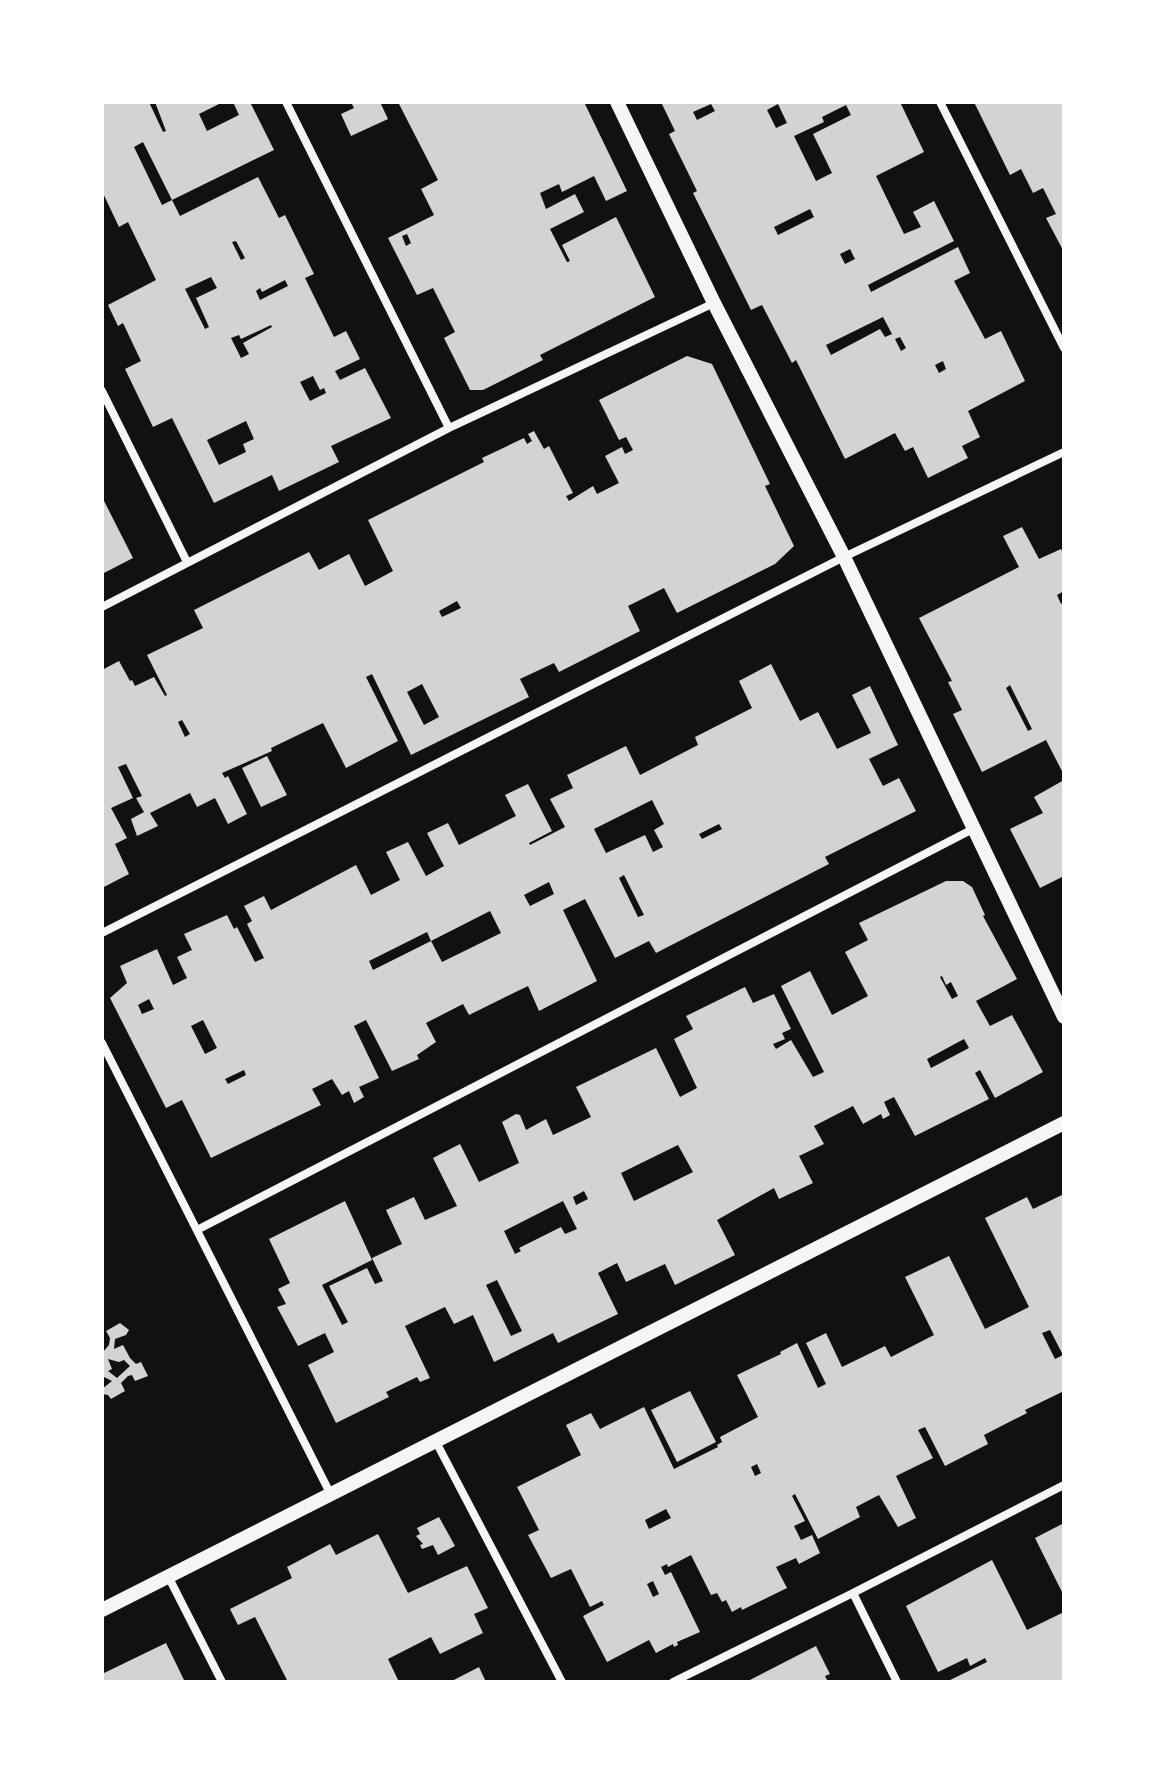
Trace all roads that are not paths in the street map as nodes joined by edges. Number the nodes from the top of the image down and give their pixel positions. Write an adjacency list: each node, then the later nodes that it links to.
1 (286, 102): 7 (street)
2 (617, 102): 4 (street)
3 (940, 102): 5 (street)
4 (714, 303): 7 (street); 9 (street)
5 (1064, 348)
6 (102, 391): 10 (street)
7 (449, 428): 10 (street)
8 (1064, 452): 9 (street)
9 (844, 557): 12 (street); 13 (street)
10 (187, 562): 11 (street)
11 (102, 607)
12 (973, 829): 14 (street); 17 (street)
13 (102, 933)
14 (1064, 1017)
15 (102, 1043): 17 (street)
16 (1064, 1123): 18 (street)
17 (197, 1230): 20 (street)
18 (435, 1440): 20 (street); 25 (street)
19 (1064, 1485): 22 (street)
20 (330, 1493): 21 (street)
21 (168, 1575): 23 (street); 24 (street)
22 (853, 1593): 26 (street); 27 (street)
23 (102, 1610)
24 (222, 1682)
25 (562, 1682)
26 (673, 1682)
27 (897, 1682)

